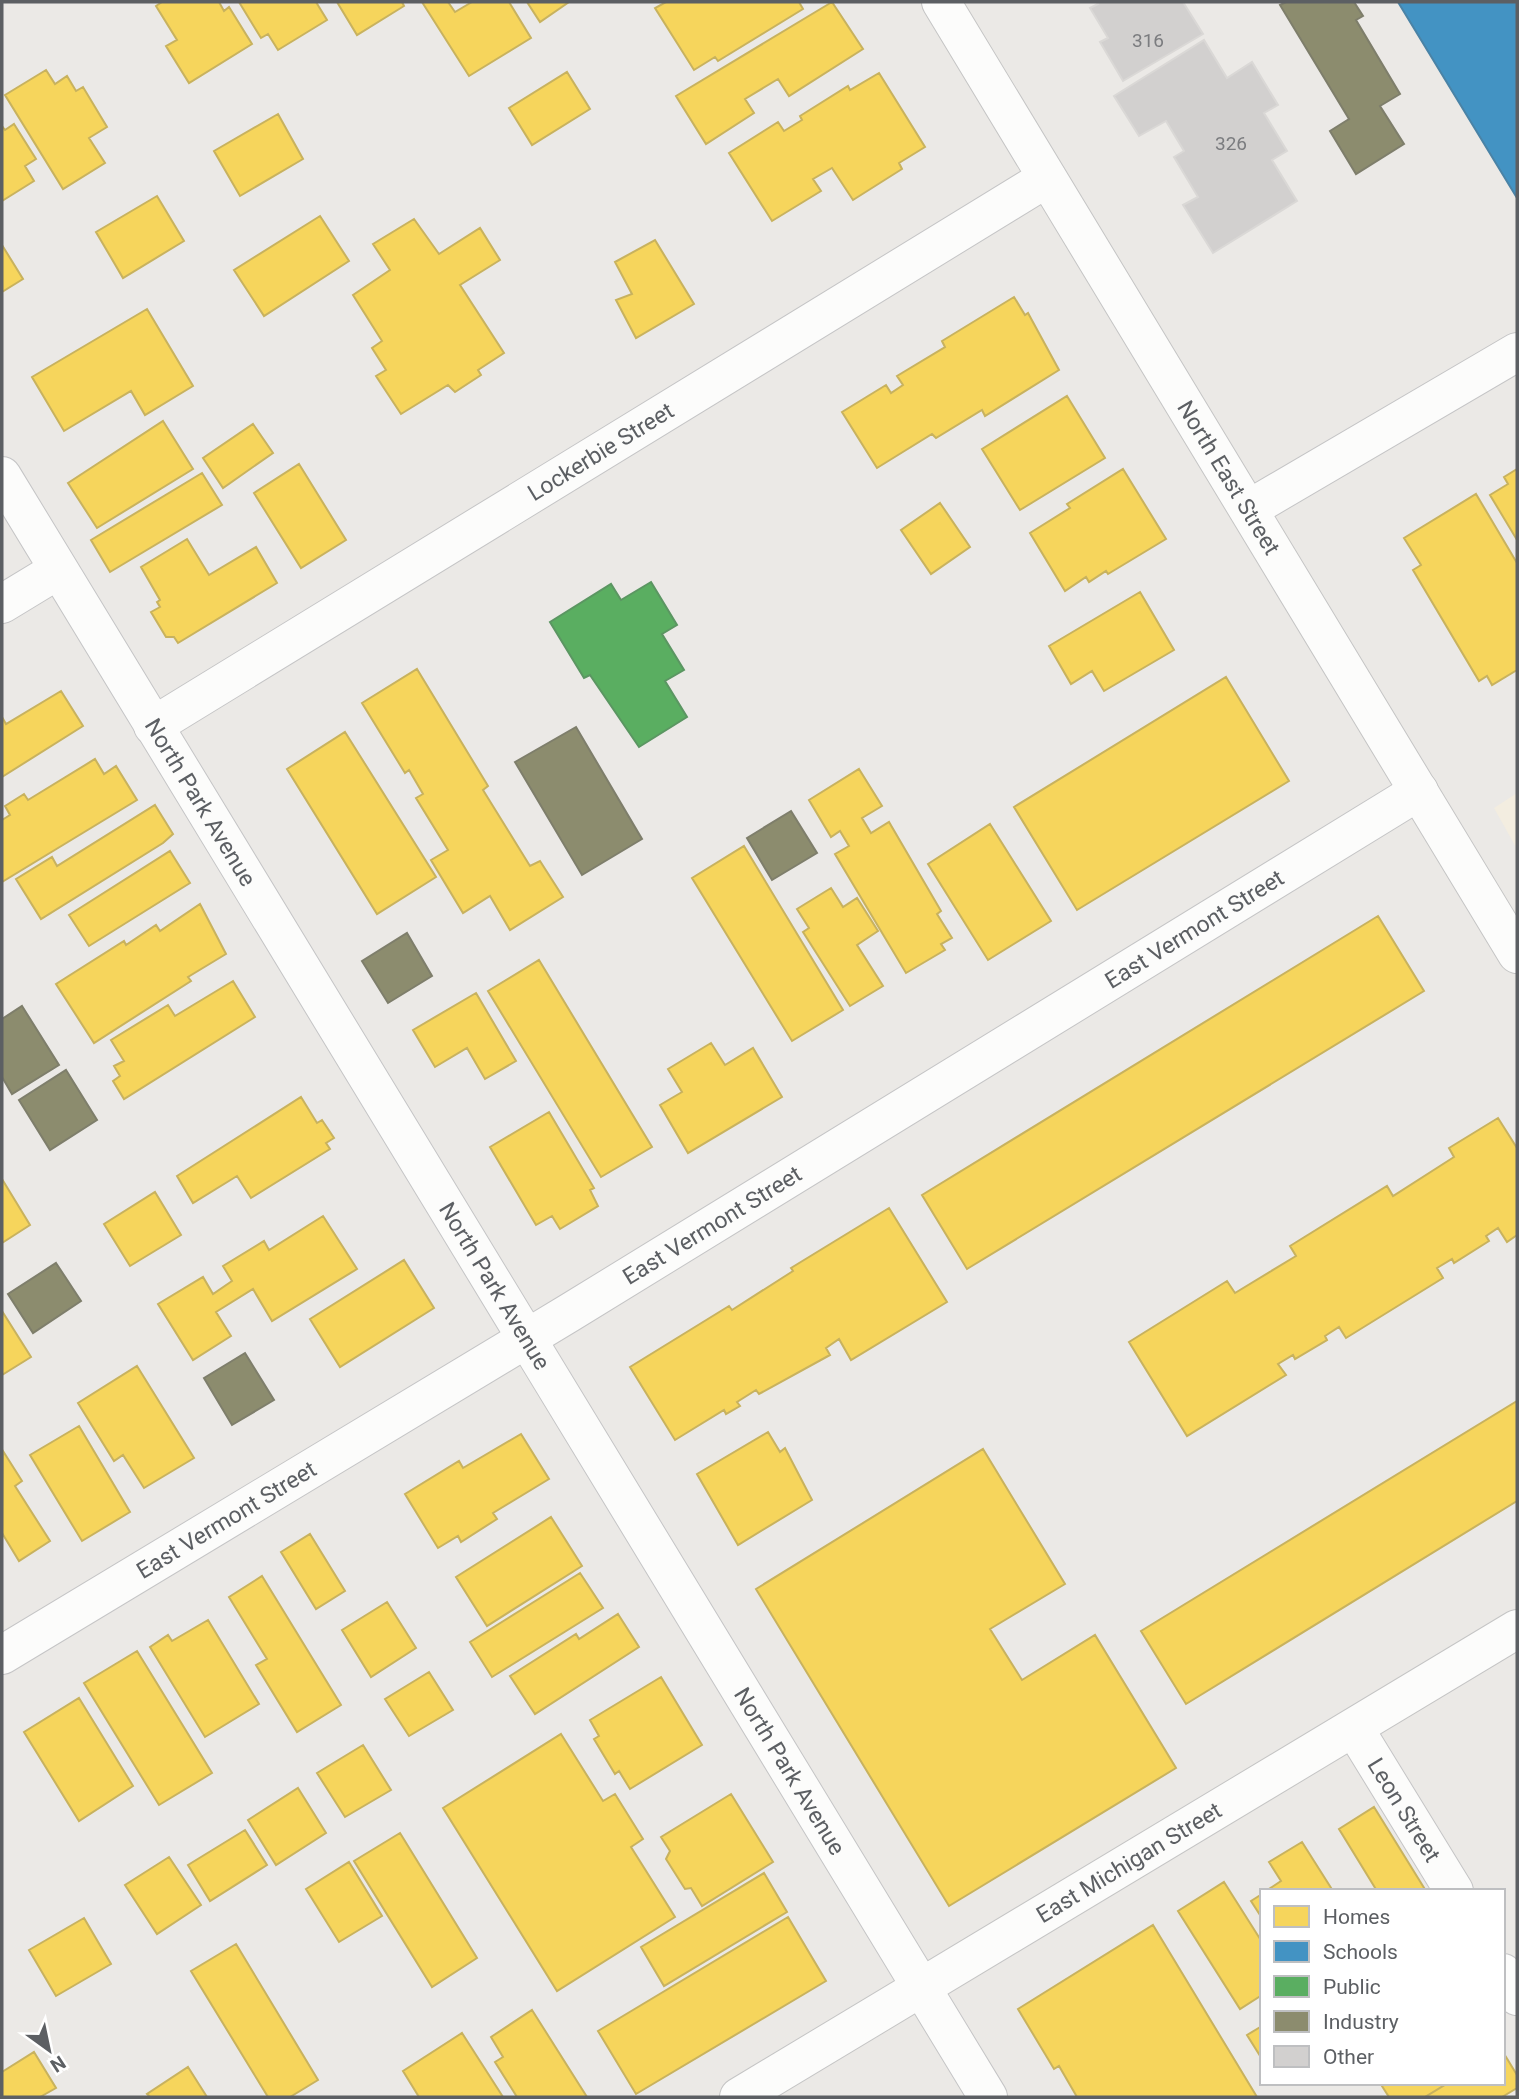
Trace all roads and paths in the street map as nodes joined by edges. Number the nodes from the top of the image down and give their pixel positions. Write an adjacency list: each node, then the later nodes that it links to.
1 (941, 2): 2 (street, North East Street)
2 (1047, 178): 5 (street, North East Street); 8 (street, Lockerbie Street)
3 (1517, 352): 5 (street)
4 (2, 476): 6 (street, North Park Avenue)
5 (1249, 509): 9 (street, North East Street)
6 (58, 570): 7 (street); 8 (street, North Park Avenue)
7 (2, 604)
8 (153, 726): 11 (street, North Park Avenue)
9 (1419, 792): 10 (street, North East Street); 11 (street, East Vermont Street)
10 (1517, 954)
11 (527, 1338): 13 (street, East Vermont Street); 17 (street, North Park Avenue)
12 (1517, 1629): 14 (street, East Michigan Street)
13 (2, 1656)
14 (1354, 1728): 15 (street, Leon Street); 17 (street, East Michigan Street)
15 (1453, 1889)
16 (1505, 1976): 18 (street)
17 (921, 1986): 19 (street, East Michigan Street); 20 (street, North Park Avenue)
18 (1517, 1996)
19 (739, 2097)
20 (988, 2097)

